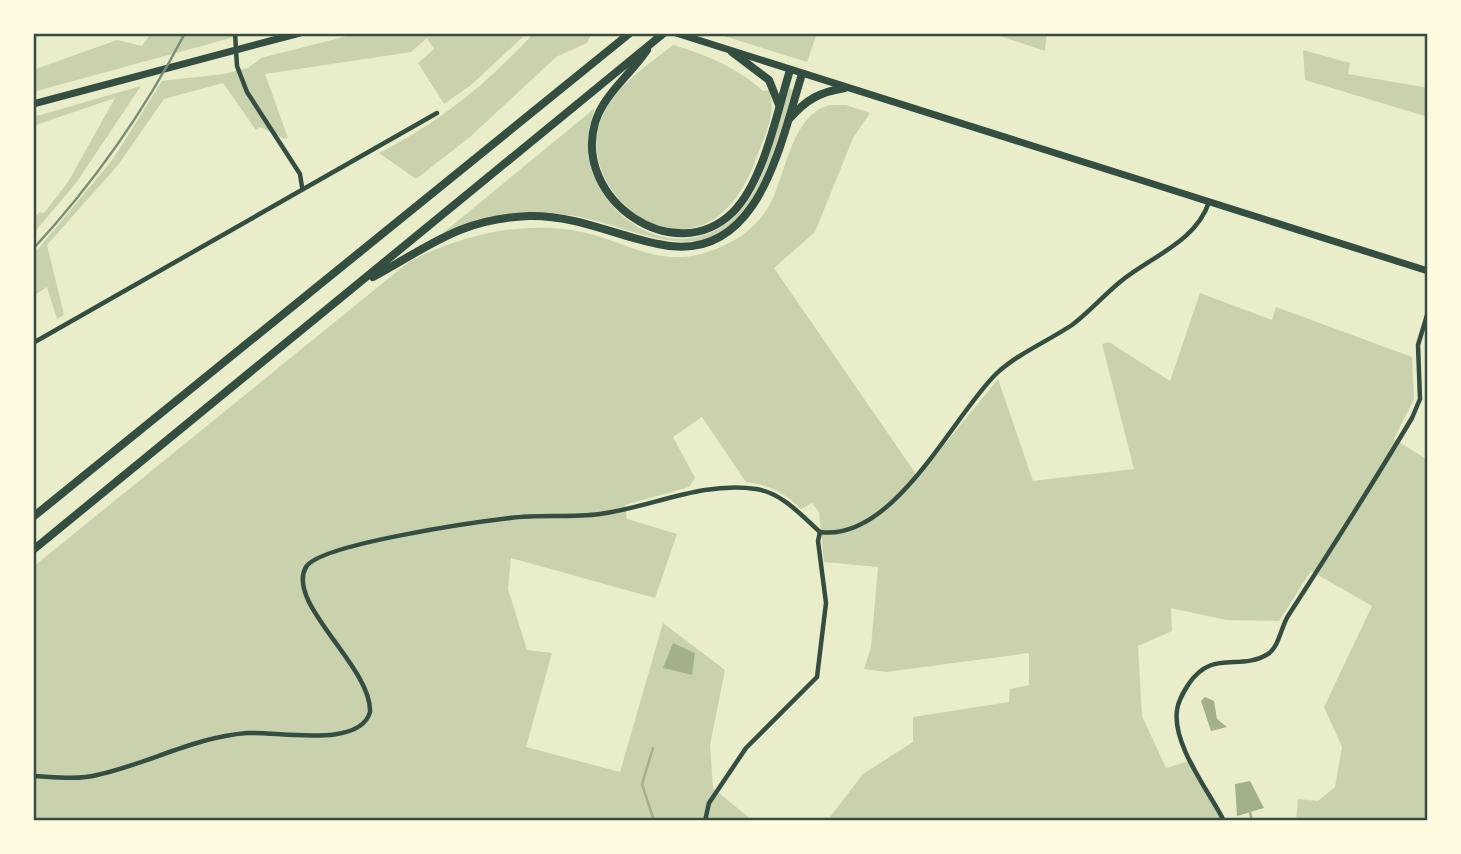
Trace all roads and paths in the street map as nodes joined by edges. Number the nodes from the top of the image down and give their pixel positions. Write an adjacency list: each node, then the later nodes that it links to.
1 (235, 33): 7 (street)
2 (300, 33): 7 (main road)
3 (630, 33): 22 (highway)
4 (664, 33): 6 (highway)
5 (676, 33): 8 (main road)
6 (652, 43): 13 (highway); 19 (highway)
7 (236, 49): 12 (main road); 16 (street)
8 (732, 52): 9 (main road); 13 (highway)
9 (790, 70): 10 (main road); 13 (highway)
10 (802, 74): 11 (main road); 15 (highway)
11 (845, 88): 15 (highway); 17 (main road)
12 (33, 104)
13 (779, 105)
14 (436, 113): 16 (street)
15 (788, 120): 19 (highway)
16 (302, 187): 21 (street)
17 (1209, 202): 18 (main road); 23 (street)
18 (1428, 271)
19 (355, 287): 24 (highway)
20 (1428, 313): 27 (street)
21 (33, 343)
22 (33, 517)
23 (820, 532): 25 (street); 26 (street)
24 (33, 550)
25 (33, 776)
26 (705, 821)
27 (1224, 821)

